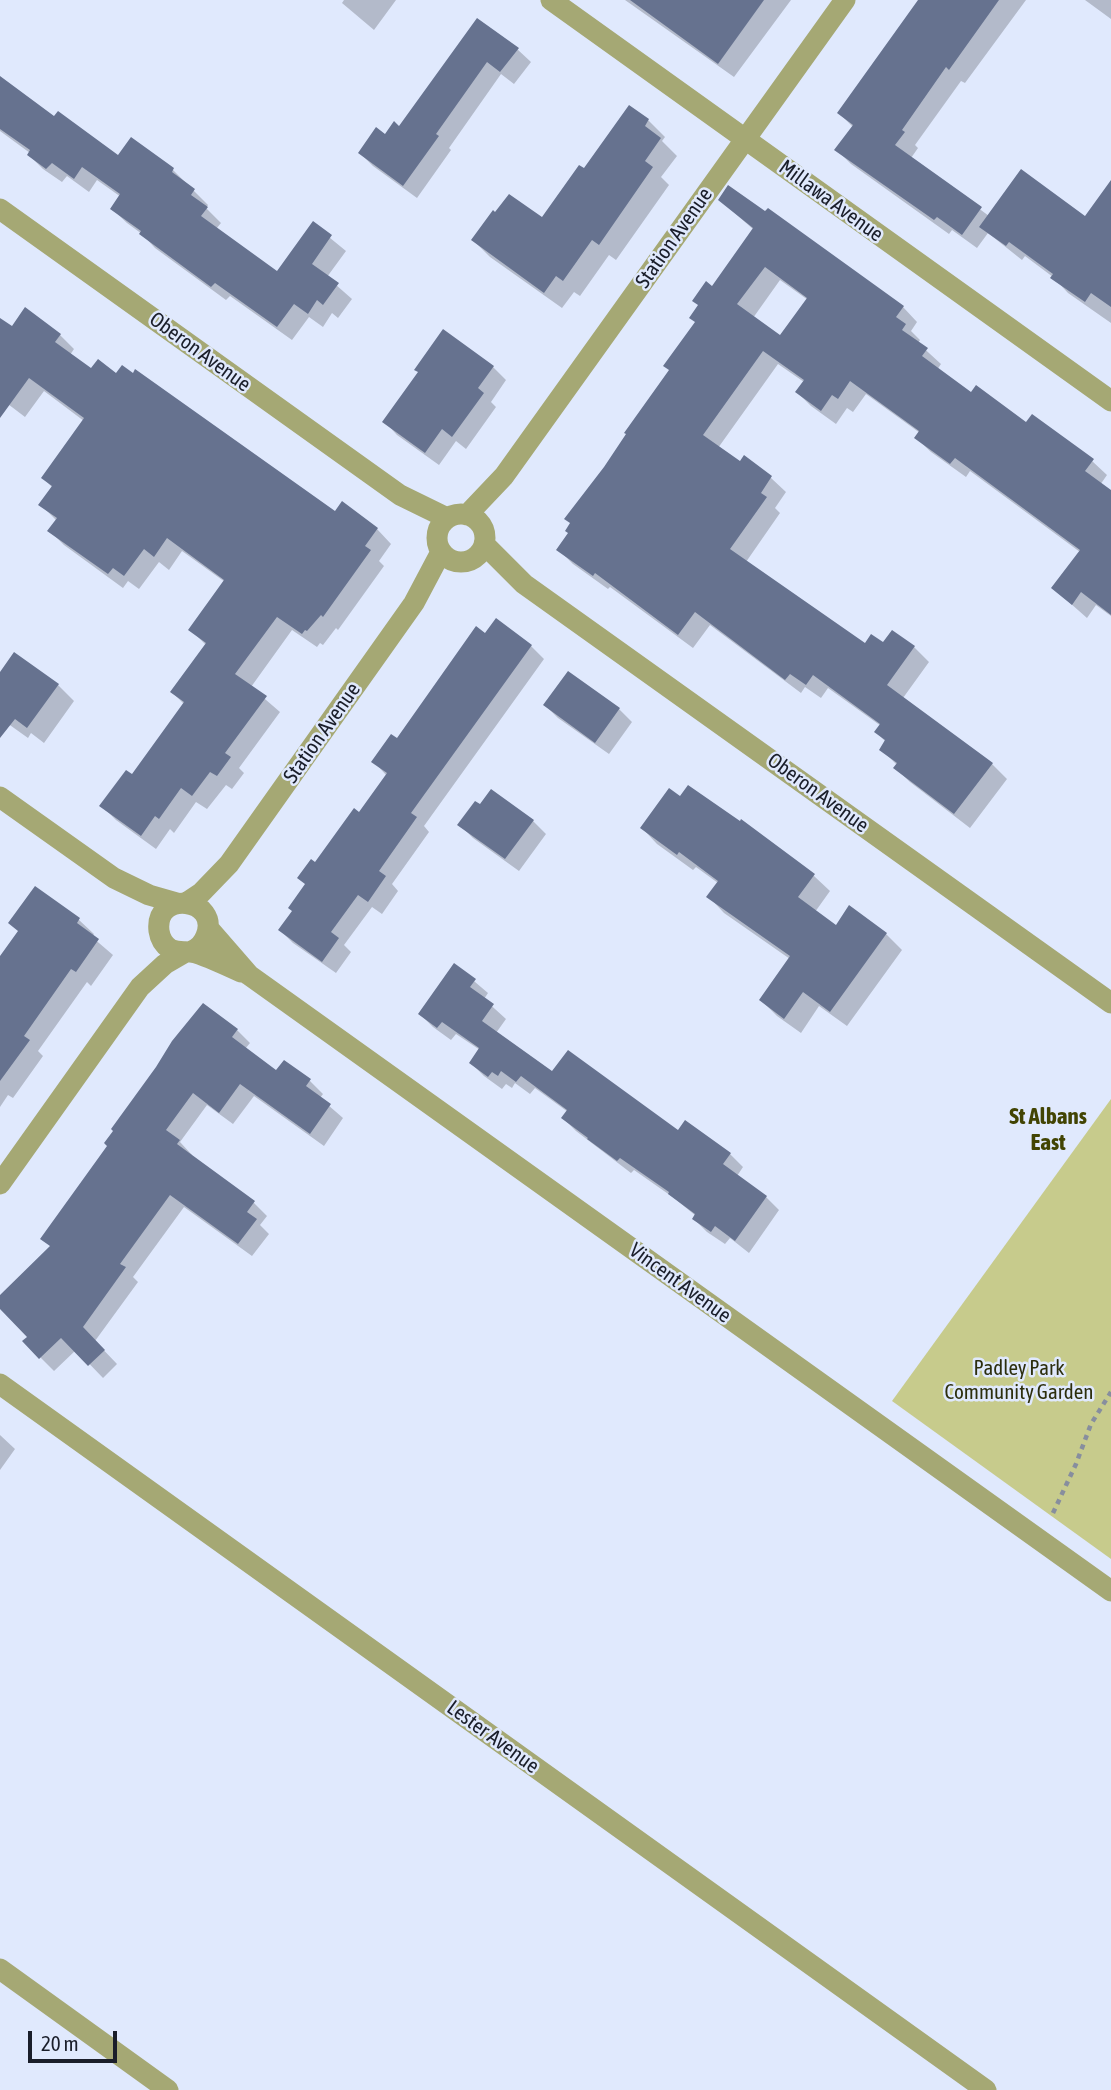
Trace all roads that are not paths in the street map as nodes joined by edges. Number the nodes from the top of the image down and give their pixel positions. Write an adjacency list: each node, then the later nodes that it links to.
1 (551, 0): 3 (street, Millawa Avenue)
2 (845, 0): 3 (street, Station Avenue)
3 (744, 139): 5 (street, Millawa Avenue); 6 (street, Station Avenue)
4 (0, 209): 6 (street, Oberon Avenue)
5 (1111, 401)
6 (461, 539): 8 (street, Station Avenue); 16 (street, Oberon Avenue)
7 (0, 797): 9 (street)
8 (229, 864): 10 (street, Station Avenue); 11 (street, Station Avenue)
9 (114, 878): 10 (street); 12 (street)
10 (182, 903): 11 (street); 12 (street)
11 (208, 925): 13 (street); 14 (street, Vincent Avenue)
12 (159, 930): 13 (street); 15 (street)
13 (188, 952): 14 (street, Vincent Avenue); 15 (street)
14 (249, 975): 19 (street, Vincent Avenue)
15 (141, 987): 17 (street)
16 (1111, 1003)
17 (0, 1184)
18 (0, 1384): 22 (street, Lester Avenue)
19 (1111, 1591)
20 (0, 1969): 21 (street)
21 (169, 2090)
22 (986, 2090)

